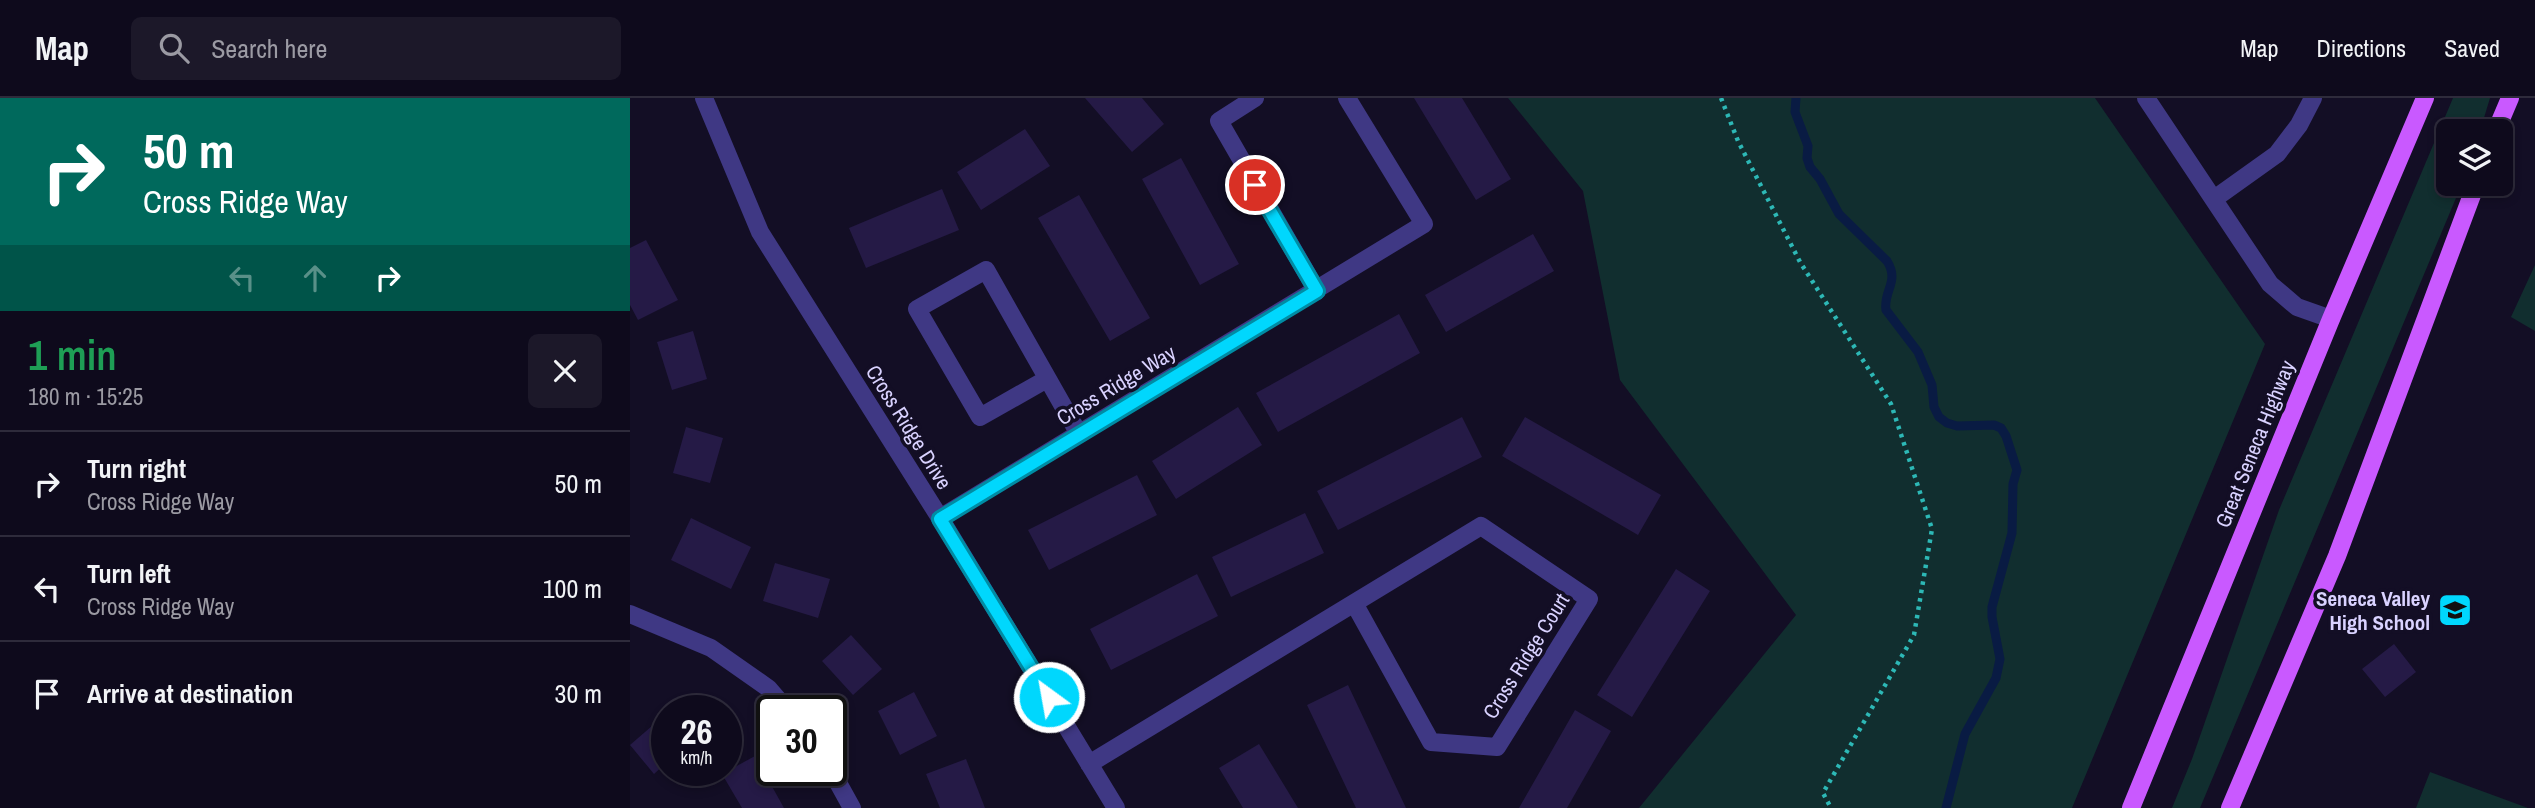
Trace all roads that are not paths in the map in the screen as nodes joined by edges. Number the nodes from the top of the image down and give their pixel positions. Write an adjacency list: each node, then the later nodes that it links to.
1 (704, 98): 15 (street, Cross Ridge Drive)
2 (1255, 98): 11 (street)
3 (1347, 98): 11 (street, Cross Ridge Way)
4 (2146, 98): 10 (street)
5 (2313, 98): 10 (street)
6 (2424, 98): 12 (main road, Great Seneca Highway)
7 (2510, 98): 8 (main road)
8 (2501, 119)
9 (2472, 196): 24 (main road)
10 (2214, 199): 12 (street)
11 (1317, 291): 14 (street, Cross Ridge Way)
12 (2331, 319): 23 (main road, Great Seneca Highway)
13 (1047, 379): 13 (street); 14 (street)
14 (1079, 434): 15 (street, Cross Ridge Way)
15 (940, 519): 19 (street, Cross Ridge Drive)
16 (1354, 603): 16 (street, Cross Ridge Court); 19 (street, Cross Ridge Court)
17 (630, 614): 18 (street)
18 (774, 695)
19 (1089, 764): 22 (street, Cross Ridge Drive)
20 (840, 786): 21 (street)
21 (852, 808)
22 (1116, 808)
23 (2131, 808)
24 (2230, 808)

